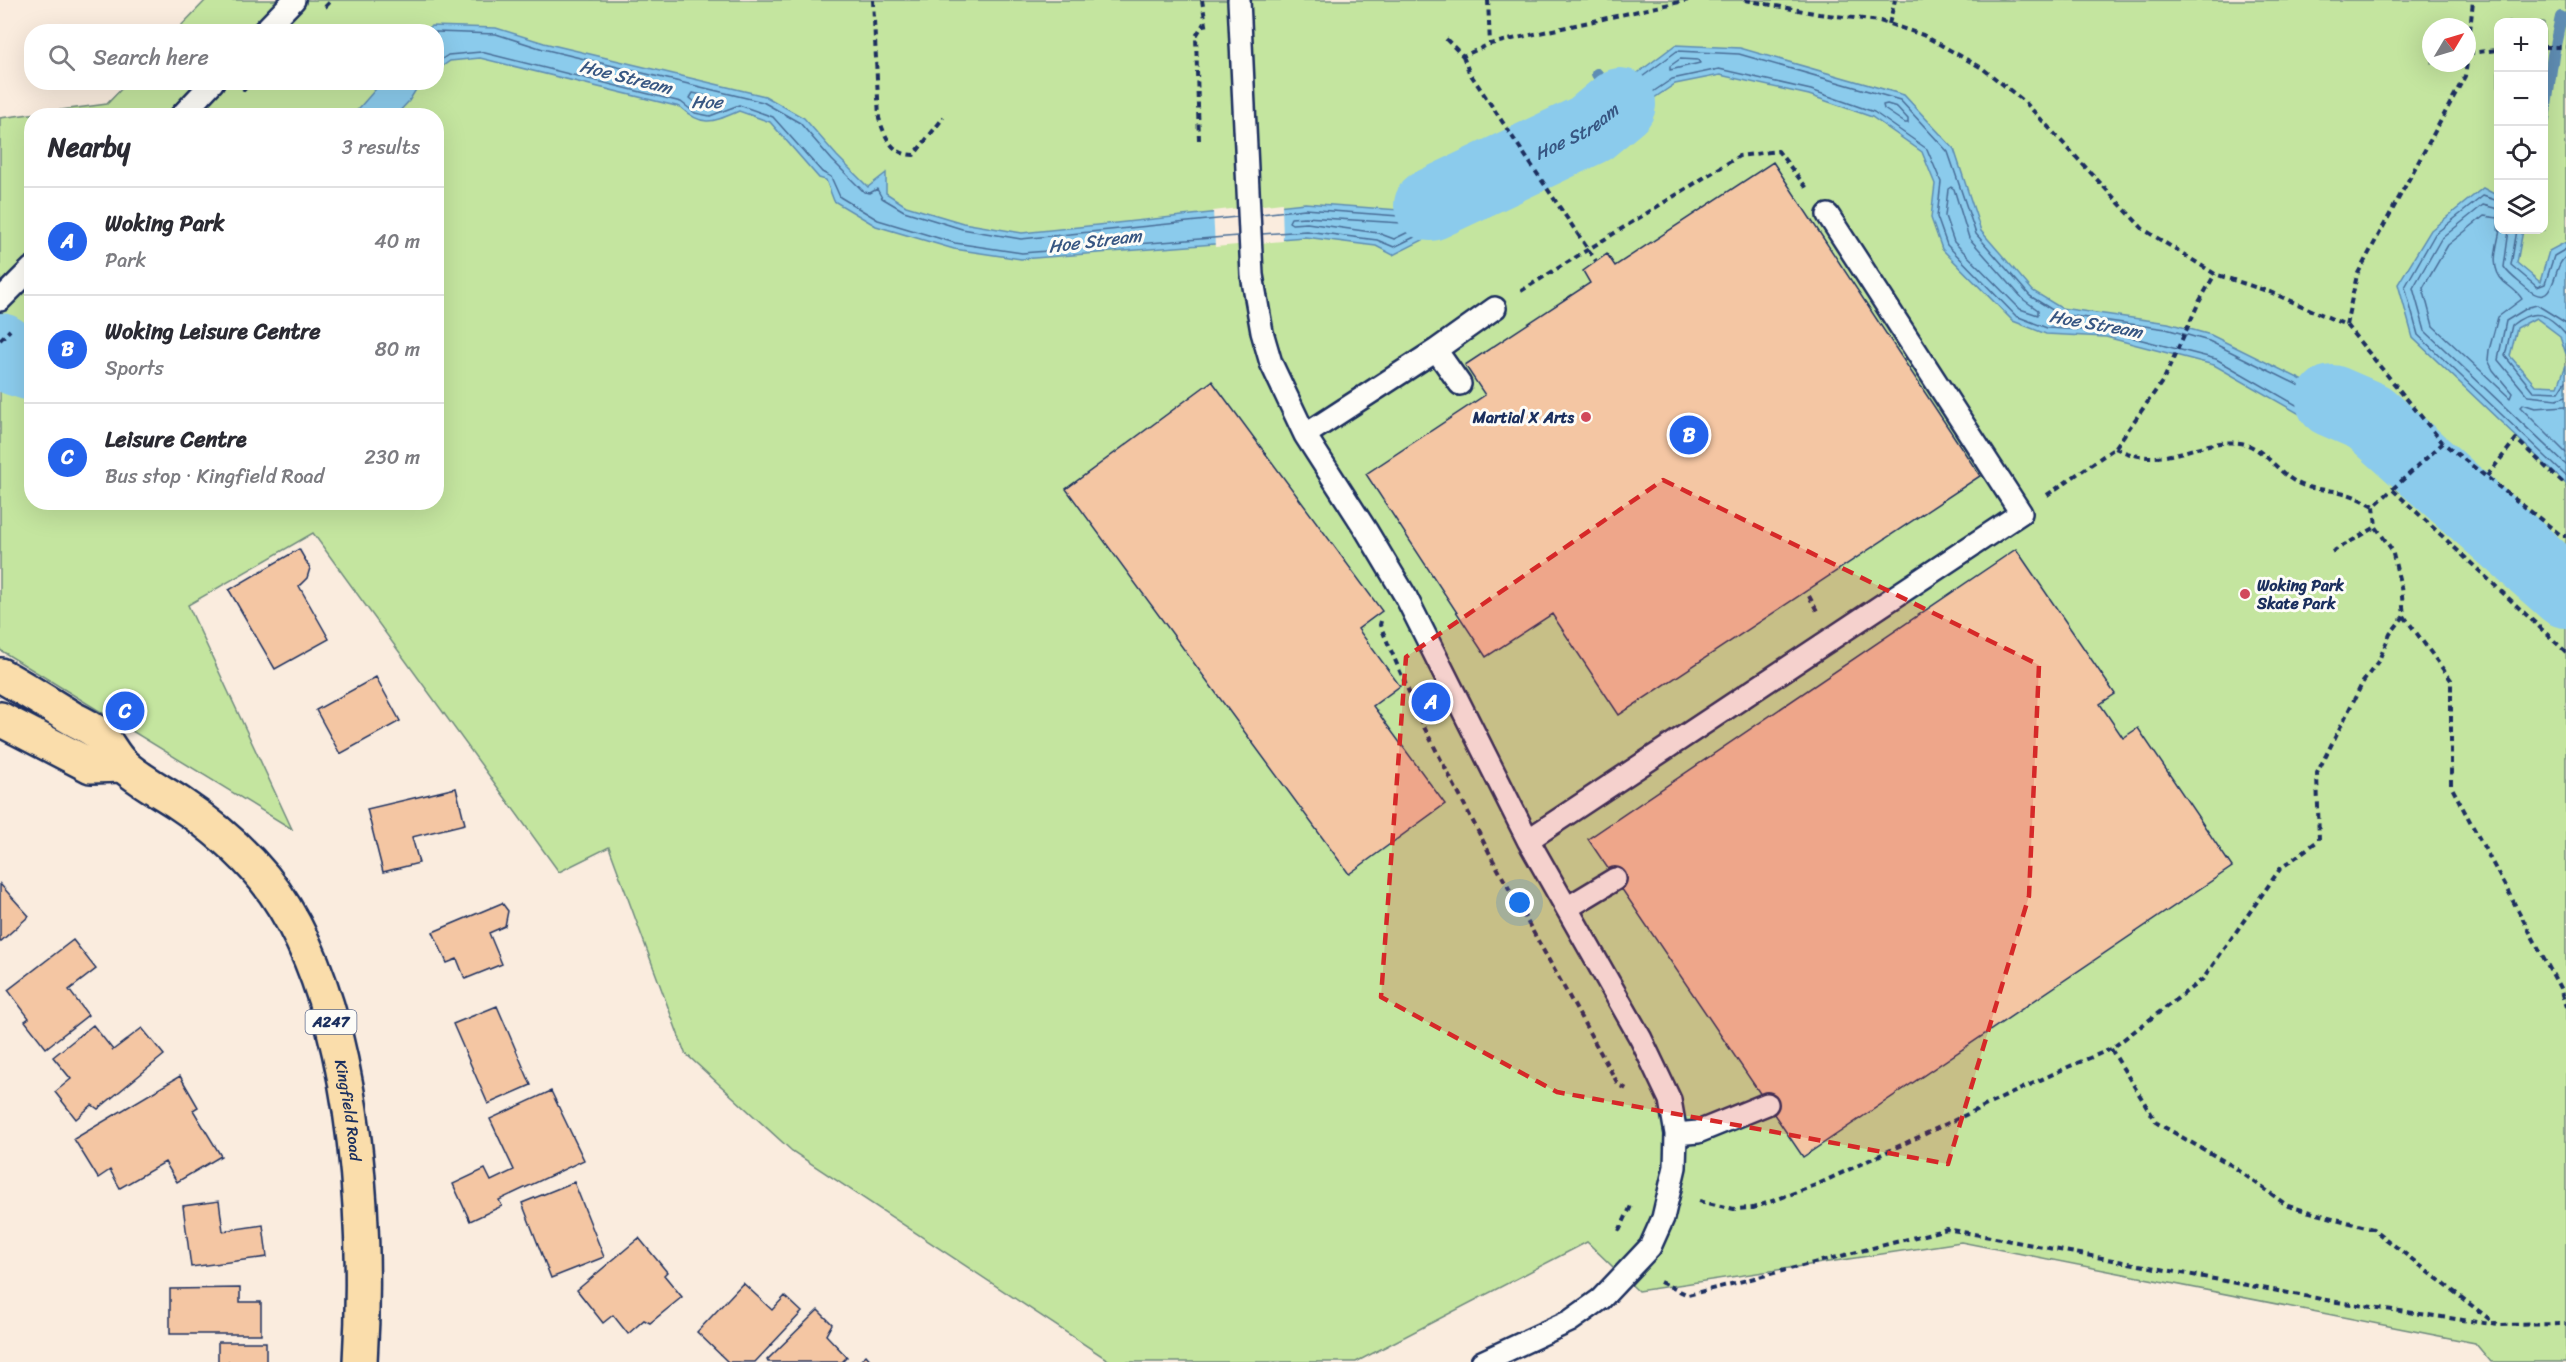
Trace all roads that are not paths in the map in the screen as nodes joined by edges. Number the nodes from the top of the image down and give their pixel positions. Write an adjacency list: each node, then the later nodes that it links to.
1 (294, 0): 3 (lane)
2 (1239, 0): 12 (lane)
3 (271, 24)
4 (205, 90): 5 (lane)
5 (189, 108)
6 (1828, 215): 16 (lane)
7 (24, 276): 8 (lane)
8 (0, 300)
9 (1495, 308): 10 (lane)
10 (1436, 351): 11 (lane); 12 (lane)
11 (1460, 384)
12 (1305, 435): 16 (lane)
13 (0, 675): 15 (main road, Kingfield Road / A247)
14 (0, 719): 15 (main road)
15 (123, 765): 21 (main road, Kingfield Road / A247)
16 (1528, 840): 18 (lane)
17 (1615, 879): 18 (lane)
18 (1567, 908): 20 (lane)
19 (1767, 1104): 20 (lane)
20 (1676, 1134): 22 (lane)
21 (360, 1362)
22 (1482, 1362)

